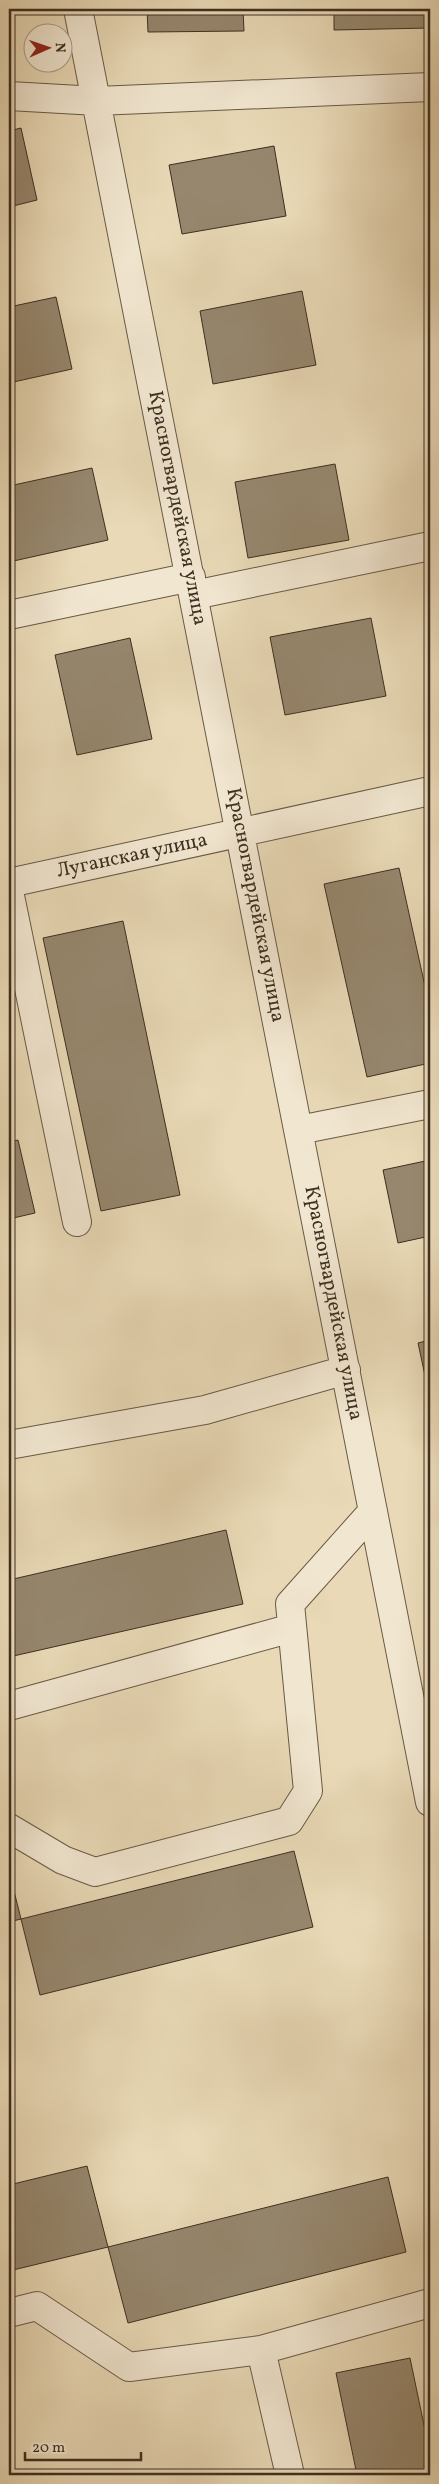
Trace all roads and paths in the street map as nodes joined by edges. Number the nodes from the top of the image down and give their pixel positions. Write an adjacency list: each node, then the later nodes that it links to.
1 (78, 9): 4 (street, Красногвардейская улица)
2 (430, 87): 4 (street)
3 (9, 96): 4 (street)
4 (96, 101): 6 (street, Красногвардейская улица)
5 (430, 546): 6 (street)
6 (192, 586): 7 (street); 9 (street, Красногвардейская улица)
7 (9, 615)
8 (430, 791): 9 (street, Луганская улица)
9 (241, 832): 10 (street, Луганская улица); 13 (street, Красногвардейская улица)
10 (9, 883)
11 (9, 891): 14 (street)
12 (430, 1104): 13 (street)
13 (299, 1130): 15 (street, Красногвардейская улица)
14 (77, 1222)
15 (346, 1370): 16 (street); 17 (street, Красногвардейская улица)
16 (9, 1445)
17 (373, 1511): 18 (street); 20 (street, Красногвардейская улица)
18 (292, 1628): 19 (street); 21 (street)
19 (9, 1706)
20 (430, 1802)
21 (9, 1828)
22 (430, 2303): 24 (street)
23 (9, 2313): 24 (street)
24 (262, 2350): 25 (street)
25 (290, 2475)

